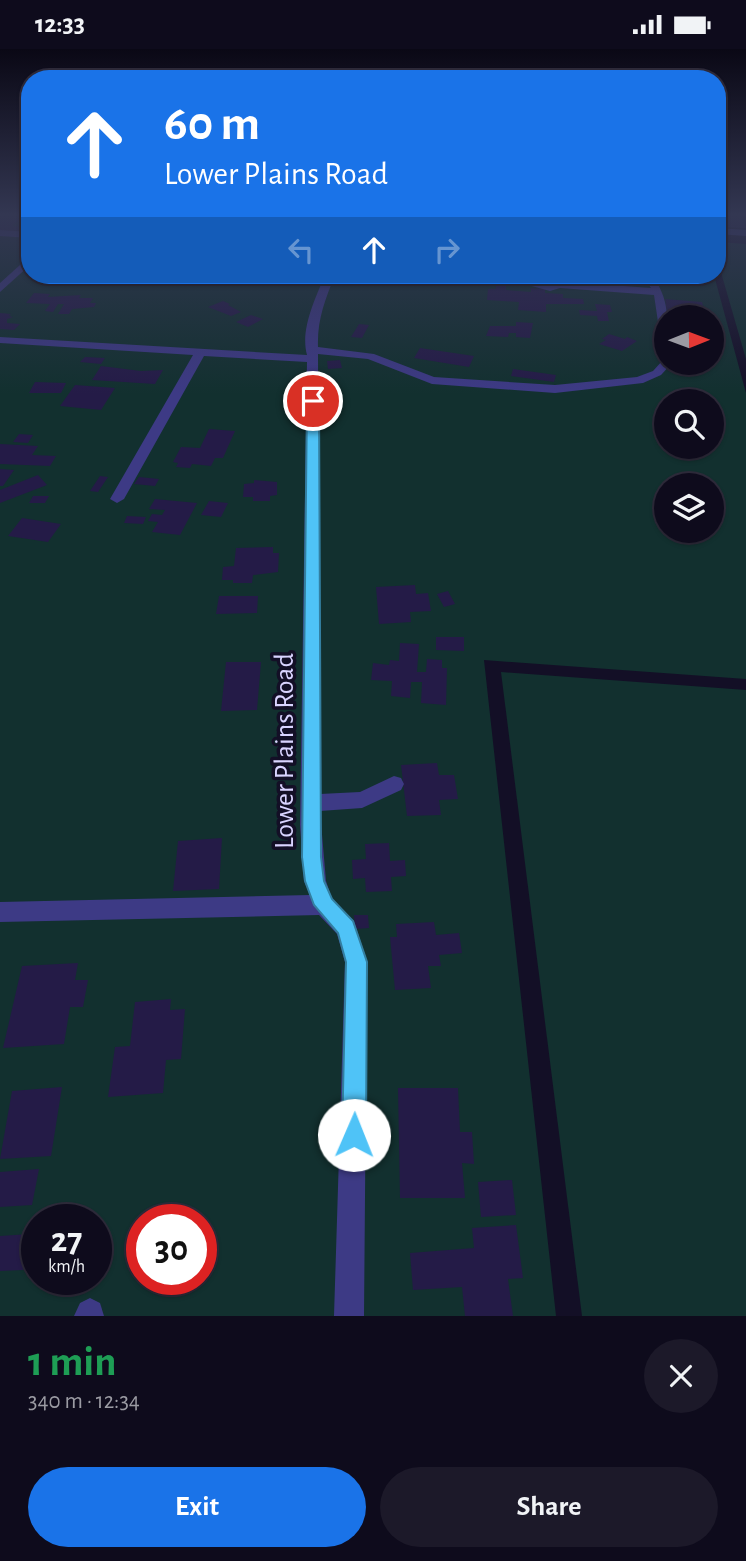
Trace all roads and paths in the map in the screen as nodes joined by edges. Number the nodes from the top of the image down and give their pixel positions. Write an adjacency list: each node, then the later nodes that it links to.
1 (14, 275): 5 (street)
2 (326, 284): 10 (street, Lower Plains Road)
3 (597, 284): 6 (street)
4 (654, 284): 6 (street)
5 (0, 289)
6 (659, 292): 7 (street)
7 (661, 305)
8 (0, 341): 9 (street)
9 (200, 353): 10 (street); 12 (street)
10 (312, 354): 11 (street); 14 (street, Lower Plains Road)
11 (654, 374)
12 (117, 499)
13 (394, 784): 14 (street)
14 (310, 803): 15 (street, Lower Plains Road)
15 (324, 905): 16 (street); 17 (street)
16 (0, 912)
17 (349, 1316)

